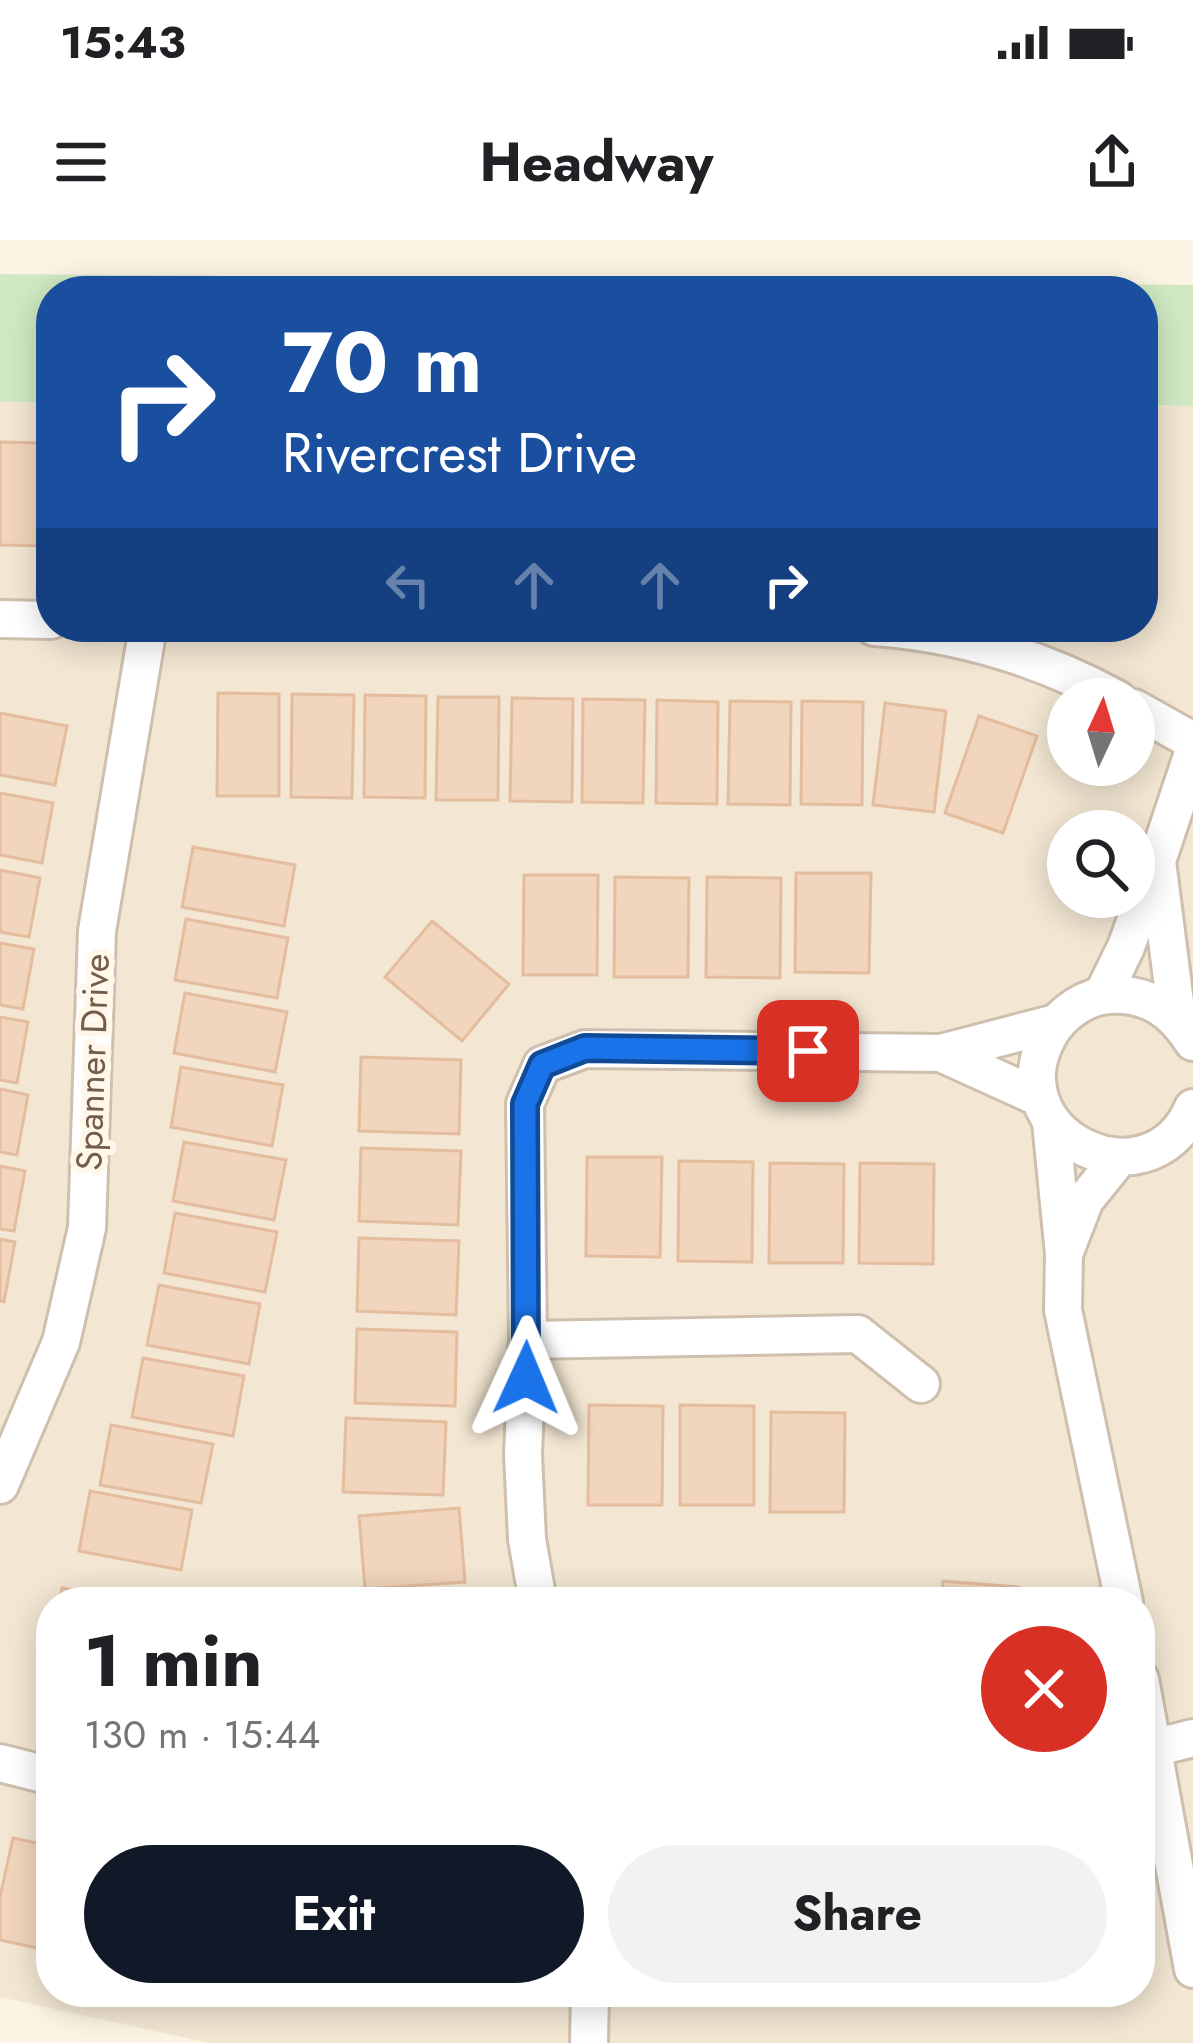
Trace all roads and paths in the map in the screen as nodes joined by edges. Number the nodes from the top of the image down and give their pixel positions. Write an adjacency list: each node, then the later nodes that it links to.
1 (0, 619): 2 (street)
2 (36, 620)
3 (145, 642): 21 (street, Spanner Drive)
4 (973, 642): 5 (street)
5 (1069, 678)
6 (1155, 719): 7 (street)
7 (1193, 740)
8 (1193, 753): 9 (street)
9 (1157, 861): 10 (street); 12 (street)
10 (1102, 995): 11 (street); 12 (street)
11 (1056, 1023): 13 (street); 15 (street)
12 (1185, 1030)
13 (941, 1053): 15 (street); 19 (street)
14 (1193, 1108): 16 (street)
15 (1045, 1110): 17 (street); 18 (street)
16 (1182, 1137): 17 (street)
17 (1119, 1158): 18 (street)
18 (1064, 1254): 23 (street)
19 (528, 1340): 20 (street); 22 (street)
20 (921, 1384)
21 (0, 1485)
22 (535, 1587)
23 (1121, 1587)
24 (1193, 1738): 25 (street)
25 (1155, 1748)
26 (1155, 1754): 29 (street)
27 (0, 1763): 28 (street)
28 (36, 1772)
29 (1193, 1969)
30 (590, 2007): 31 (street)
31 (589, 2043)

